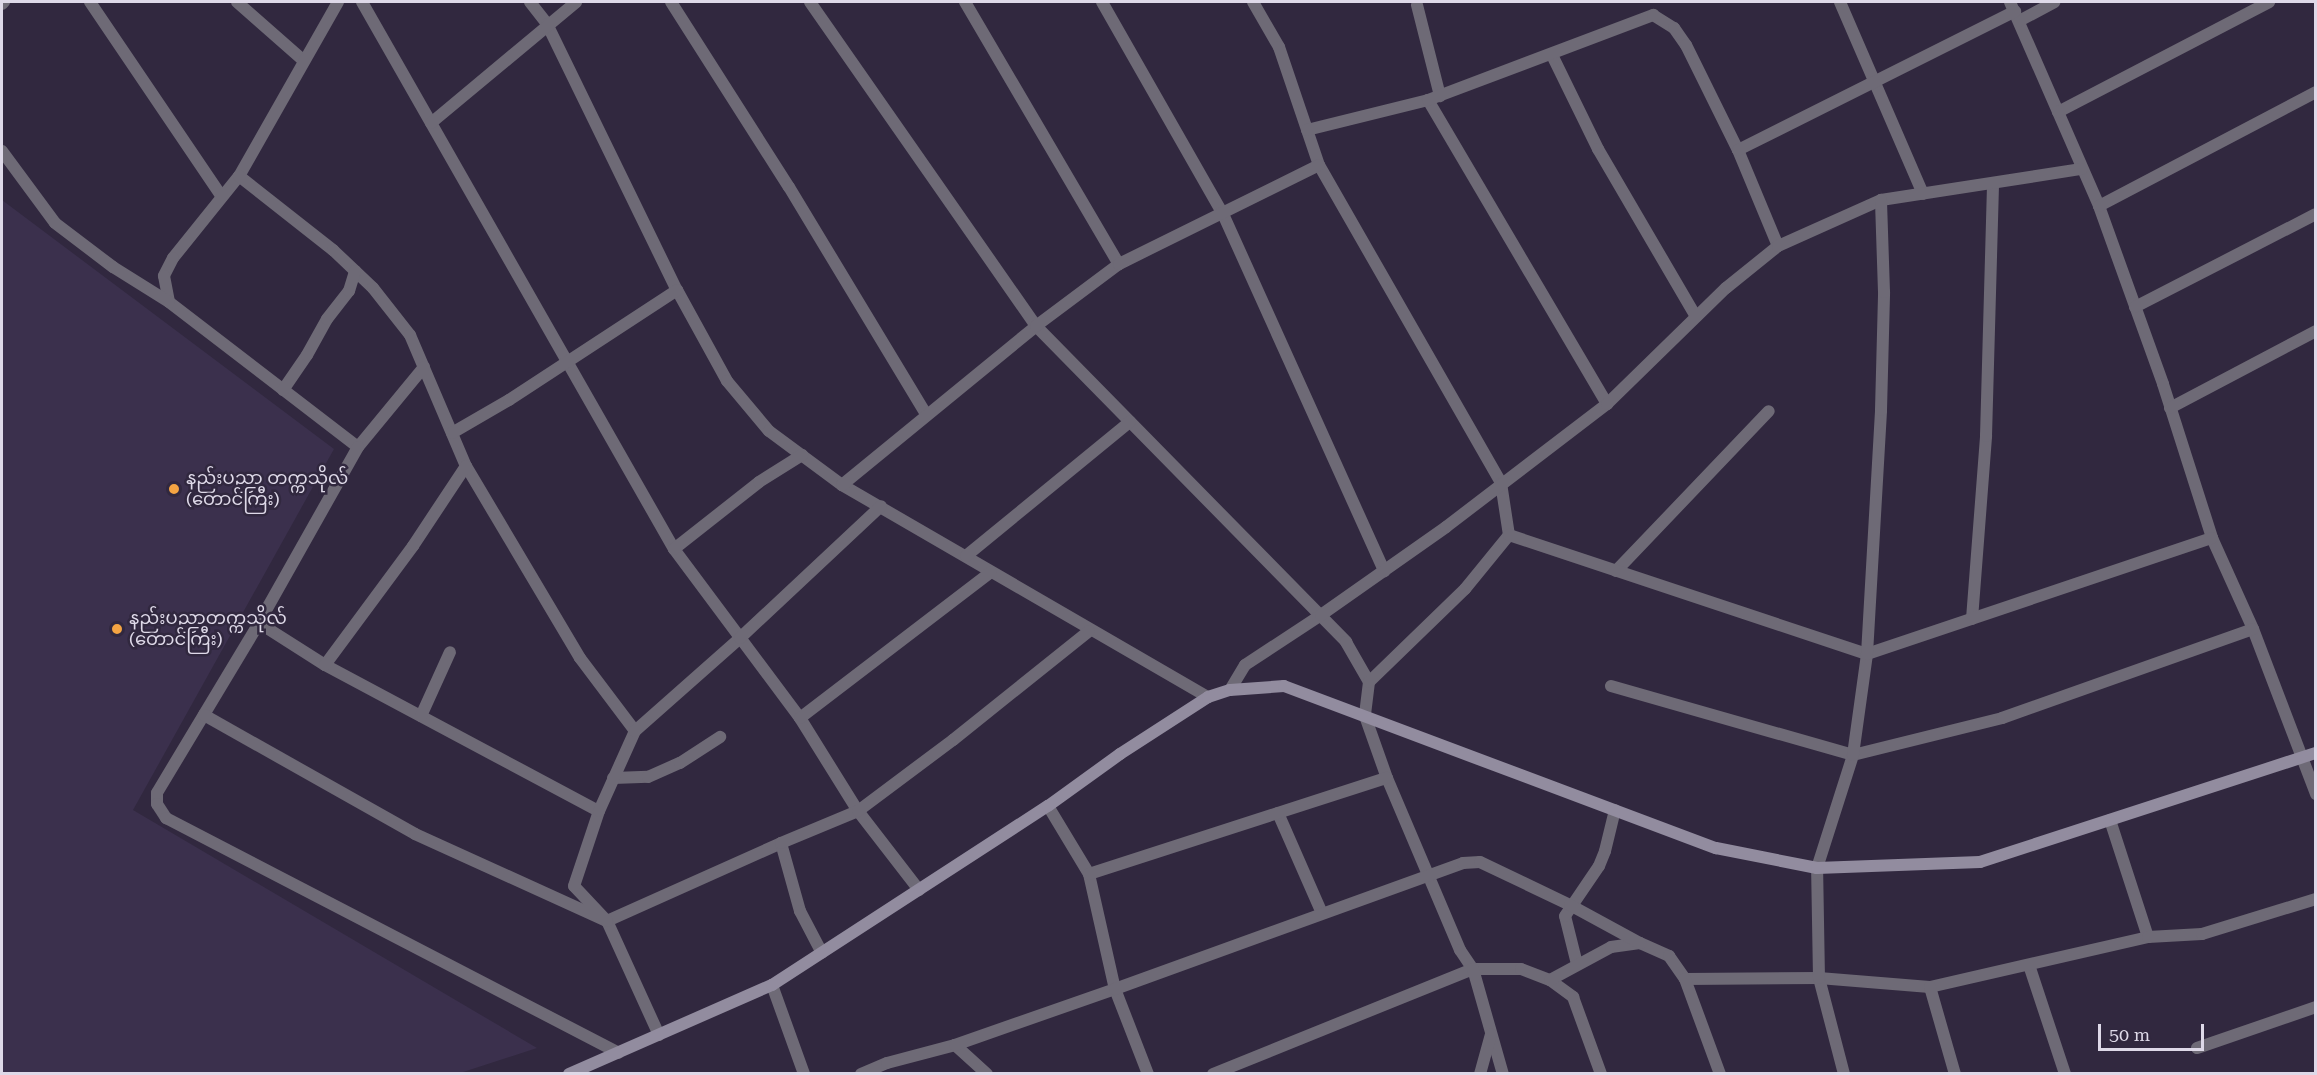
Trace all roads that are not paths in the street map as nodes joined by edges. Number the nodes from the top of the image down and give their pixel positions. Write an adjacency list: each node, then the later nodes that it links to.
1 (90, 2): 33 (street)
2 (237, 2): 19 (street)
3 (338, 2): 19 (street)
4 (362, 2): 24 (street)
5 (530, 2): 17 (street)
6 (576, 2): 17 (street)
7 (671, 2): 53 (street)
8 (810, 2): 45 (street)
9 (965, 2): 39 (street)
10 (1102, 2): 36 (street)
11 (1253, 2): 25 (street)
12 (1840, 2): 20 (street)
13 (2054, 2): 16 (street)
14 (2268, 2): 23 (street)
15 (1417, 5): 22 (street)
16 (2015, 11): 20 (street); 23 (street)
17 (547, 24): 24 (street); 41 (street)
18 (1552, 55): 22 (street); 26 (street); 44 (street)
19 (304, 61): 30 (street)
20 (1873, 82): 26 (street); 32 (street)
21 (2316, 92): 35 (street)
22 (1434, 98): 25 (street); 50 (street)
23 (2058, 112): 29 (street)
24 (431, 123): 47 (street)
25 (1307, 130): 28 (street)
26 (1738, 150): 38 (street)
27 (2, 151): 42 (street)
28 (1319, 165): 36 (street); 59 (street)
29 (2082, 169): 31 (street); 35 (street)
30 (239, 176): 33 (street); 40 (street)
31 (1993, 184): 32 (street); 70 (street)
32 (1923, 194): 34 (street)
33 (222, 197): 42 (street)
34 (1881, 200): 38 (street); 76 (street)
35 (2098, 206): 43 (street)
36 (1223, 214): 39 (street); 66 (street)
37 (2316, 214): 43 (street)
38 (1778, 246): 44 (street)
39 (1119, 264): 45 (street)
40 (355, 271): 48 (street); 49 (street)
41 (677, 290): 47 (street); 57 (street)
42 (169, 302): 49 (street)
43 (2135, 307): 51 (street)
44 (1696, 317): 50 (street)
45 (1036, 326): 53 (street); 54 (street)
46 (2316, 331): 51 (street)
47 (567, 363): 55 (street); 64 (street)
48 (424, 367): 55 (street); 56 (street)
49 (283, 390): 56 (street)
50 (1607, 404): 59 (street)
51 (2170, 408): 63 (street)
52 (1769, 411): 67 (street)
53 (926, 414): 60 (street)
54 (1130, 422): 65 (street); 69 (street)
55 (452, 433): 58 (street)
56 (358, 447): 71 (street)
57 (802, 455): 60 (street); 64 (street)
58 (466, 466): 77 (street); 86 (street)
59 (1501, 483): 62 (street); 66 (street)
60 (842, 485): 61 (street)
61 (881, 506): 65 (street); 74 (street)
62 (1509, 535): 67 (street); 78 (street)
63 (2212, 538): 70 (street); 72 (street)
64 (674, 549): 74 (street)
65 (966, 556): 68 (street)
66 (1384, 571): 69 (street)
67 (1616, 571): 76 (street)
68 (991, 572): 73 (street); 85 (street)
69 (1321, 615): 78 (street); 80 (street)
70 (1972, 619): 76 (street)
71 (259, 623): 77 (street); 82 (street)
72 (2253, 629): 89 (street); 90 (street)
73 (1089, 631): 81 (street); 97 (street)
74 (740, 638): 85 (street); 86 (street)
75 (450, 652): 83 (street)
76 (1867, 654): 89 (street)
77 (325, 665): 83 (street)
78 (1369, 682): 84 (street)
79 (1611, 686): 89 (street)
80 (1230, 690): 81 (main road); 84 (main road)
81 (1208, 698): 94 (main road)
82 (204, 715): 108 (street); 126 (street)
83 (421, 716): 96 (street)
84 (1365, 716): 92 (street); 95 (main road)
85 (800, 718): 97 (street)
86 (634, 731): 91 (street)
87 (720, 737): 91 (street)
88 (2316, 753): 90 (main road)
89 (1853, 755): 101 (street)
90 (2302, 758): 93 (street); 99 (main road)
91 (613, 778): 96 (street)
92 (1387, 778): 98 (street); 103 (street)
93 (2316, 794)
94 (1048, 806): 102 (street); 104 (main road)
95 (1615, 810): 101 (main road); 106 (street)
96 (598, 811): 108 (street)
97 (858, 811): 100 (street); 104 (street)
98 (1278, 813): 102 (street); 107 (street)
99 (2110, 820): 101 (main road); 109 (street)
100 (781, 843): 108 (street); 111 (street)
101 (1817, 868): 115 (street)
102 (1089, 874): 120 (street)
103 (1427, 874): 106 (street); 107 (street); 114 (street)
104 (919, 890): 111 (main road)
105 (2316, 899): 109 (street)
106 (1570, 905): 110 (street); 112 (street)
107 (1322, 913): 120 (street)
108 (607, 921): 123 (street)
109 (2148, 937): 113 (street)
110 (1640, 943): 112 (street); 116 (street)
111 (822, 953): 118 (main road)
112 (1577, 964): 117 (street)
113 (2029, 965): 119 (street); 139 (street)
114 (1473, 969): 117 (street); 122 (street); 132 (street)
115 (1819, 978): 116 (street); 119 (street); 137 (street)
116 (1685, 979): 136 (street)
117 (1550, 980): 135 (street)
118 (772, 985): 123 (main road); 128 (street)
119 (1930, 987): 138 (street)
120 (1115, 989): 124 (street); 131 (street)
121 (2316, 1007): 125 (street)
122 (1491, 1034): 133 (street); 134 (street)
123 (658, 1035): 126 (main road)
124 (955, 1045): 129 (street); 130 (street)
125 (2197, 1048)
126 (619, 1053): 127 (main road)
127 (569, 1074)
128 (804, 1074)
129 (861, 1074)
130 (987, 1074)
131 (1148, 1074)
132 (1213, 1074)
133 (1480, 1074)
134 (1503, 1074)
135 (1600, 1074)
136 (1720, 1074)
137 (1844, 1074)
138 (1955, 1074)
139 (2065, 1074)

